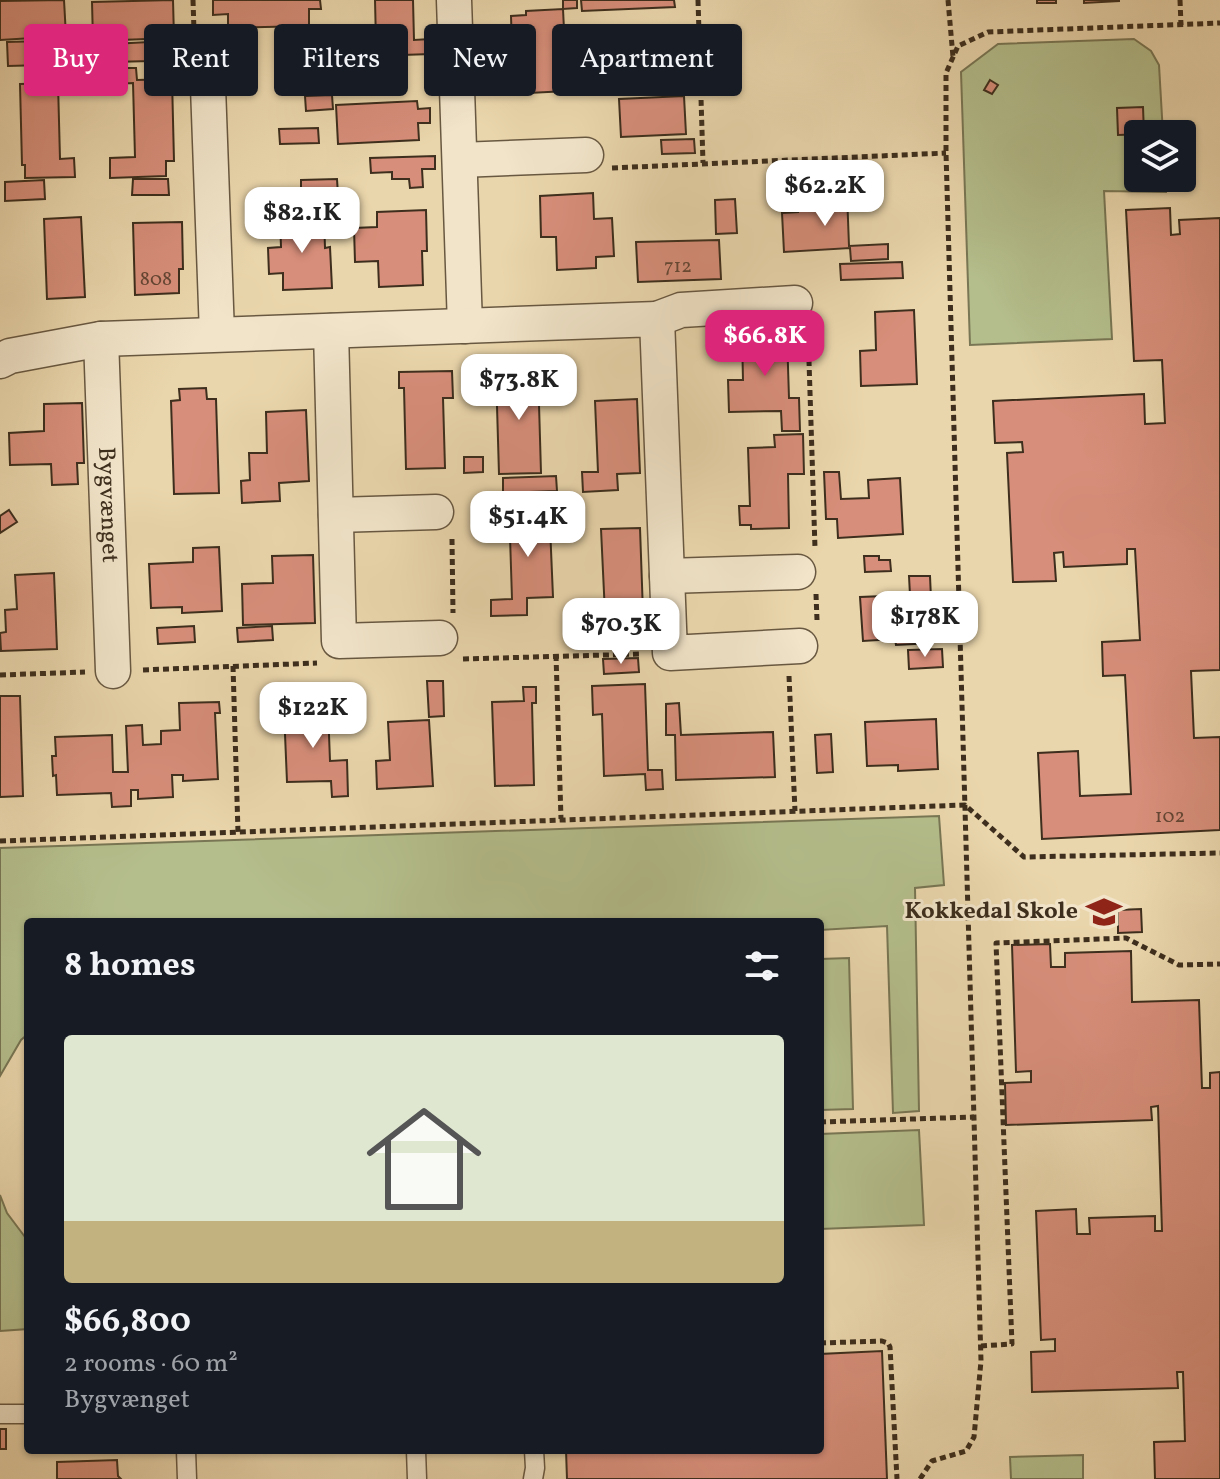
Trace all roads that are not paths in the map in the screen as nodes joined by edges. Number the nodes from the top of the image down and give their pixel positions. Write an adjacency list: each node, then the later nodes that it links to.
1 (454, 0): 4 (street)
2 (208, 96): 9 (street)
3 (586, 155): 4 (street)
4 (460, 160): 7 (street)
5 (795, 303): 6 (street)
6 (657, 319): 7 (street); 15 (street)
7 (465, 326): 8 (street)
8 (331, 331): 9 (street); 13 (street)
9 (217, 334): 10 (street)
10 (101, 339): 11 (street); 18 (street, Bygvænget)
11 (3, 349)
12 (436, 512): 13 (street)
13 (336, 515): 16 (street)
14 (810, 568): 15 (street)
15 (667, 576): 17 (street)
16 (440, 638)
17 (800, 646)
18 (113, 671)
19 (0, 1414): 20 (lane)
20 (24, 1414)
21 (186, 1454): 24 (lane)
22 (416, 1454): 25 (lane)
23 (534, 1454): 26 (lane)
24 (187, 1479)
25 (417, 1479)
26 (533, 1479)

